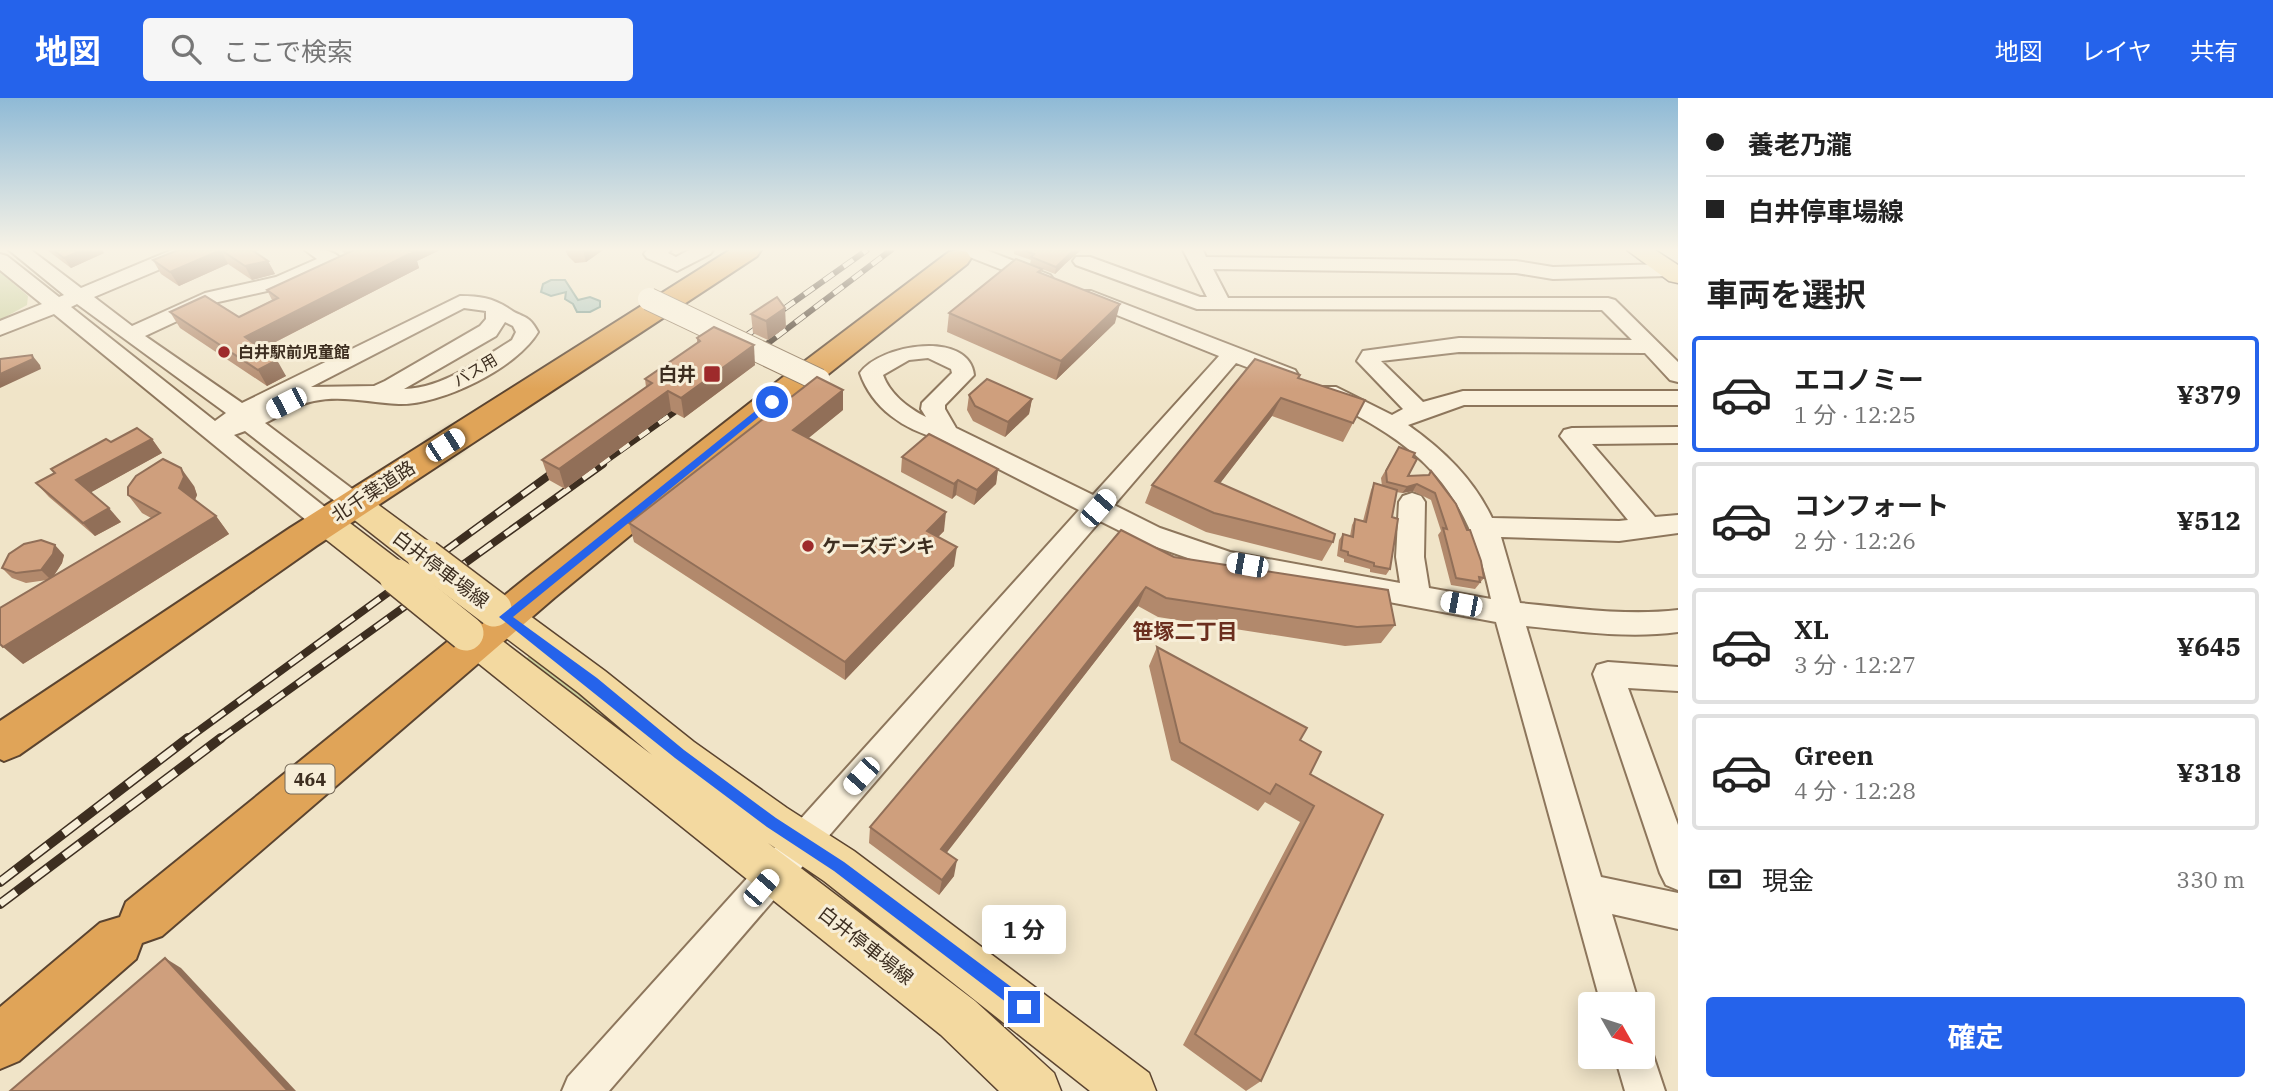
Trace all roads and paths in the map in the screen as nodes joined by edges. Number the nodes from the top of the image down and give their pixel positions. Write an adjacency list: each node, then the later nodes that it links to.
1 (44, 296): 11 (street)
2 (78, 296): 11 (street); 14 (street)
3 (215, 296): 14 (street)
4 (678, 296): 31 (highway, 北千葉道路)
5 (919, 296): 18 (highway, 464)
6 (1086, 296): 16 (street)
7 (1182, 296): 10 (street)
8 (1217, 296): 10 (street)
9 (649, 299): 18 (street, bridge)
10 (1221, 304): 15 (street)
11 (56, 306): 13 (street); 26 (street)
12 (496, 311): 19 (street); 19 (street, バス用); 24 (street)
13 (0, 329)
14 (130, 335): 24 (street)
15 (1651, 347): 17 (street); 23 (street)
16 (1233, 354): 25 (street); 30 (street)
17 (1678, 375)
18 (811, 376): 38 (highway, 464)
19 (376, 393): 24 (street)
20 (1678, 398): 23 (street)
21 (934, 403): 22 (street); 22 (street); 27 (street)
22 (902, 411): 27 (street)
23 (1418, 411): 25 (street)
24 (246, 417): 26 (street); 31 (street)
25 (1393, 424): 33 (street)
26 (215, 433): 31 (street)
27 (947, 433): 30 (street)
28 (1678, 435): 34 (street)
29 (1412, 502): 35 (street)
30 (1098, 508): 35 (street); 41 (street)
31 (344, 516): 38 (main road, 白井停車場線, bridge); 40 (highway, 北千葉道路)
32 (1678, 524): 34 (street)
33 (1484, 527): 34 (street); 36 (street)
34 (1649, 527)
35 (1416, 596): 36 (street)
36 (1508, 613): 37 (street); 43 (street)
37 (1678, 621)
38 (485, 625): 41 (main road, 白井停車場線); 46 (highway, 464)
39 (1678, 679): 42 (street)
40 (4, 742)
41 (788, 858): 48 (street); 49 (main road, 白井停車場線); 50 (main road, 白井停車場線)
42 (1678, 873)
43 (1588, 891): 44 (street); 45 (street)
44 (1678, 911)
45 (1617, 992)
46 (0, 1042)
47 (1639, 1069): 51 (street)
48 (582, 1091)
49 (1036, 1091)
50 (1131, 1091)
51 (1645, 1091)

